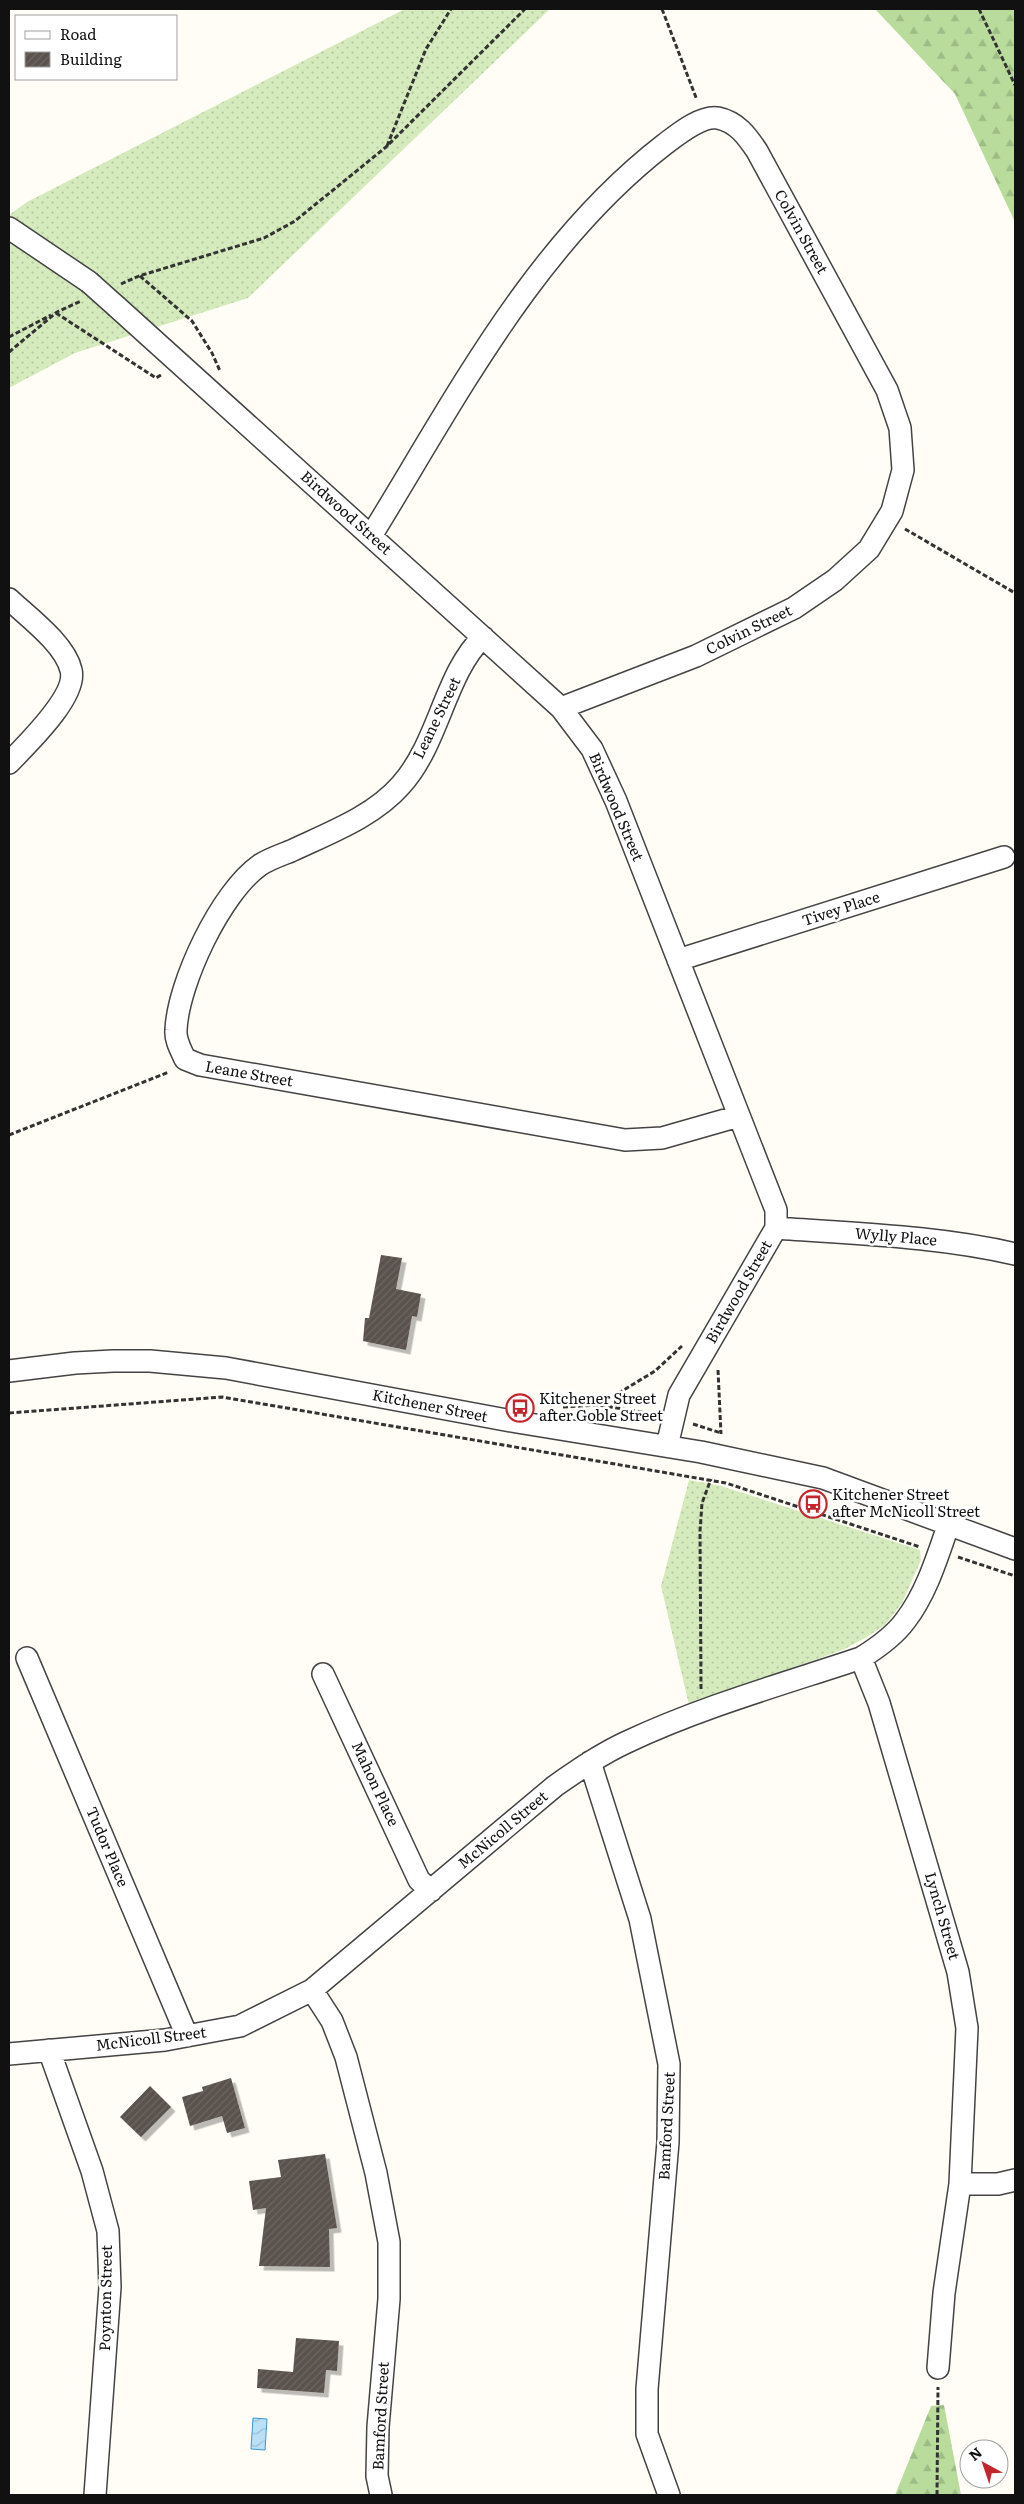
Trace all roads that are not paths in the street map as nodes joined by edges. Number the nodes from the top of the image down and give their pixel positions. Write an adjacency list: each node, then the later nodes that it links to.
1 (9, 228): 2 (street, Birdwood Street, bridge)
2 (371, 536): 4 (street, Birdwood Street); 5 (street, Colvin Street)
3 (9, 599): 6 (street)
4 (483, 637): 5 (street, Birdwood Street); 9 (street, Leane Street)
5 (561, 708): 8 (street, Birdwood Street)
6 (9, 763)
7 (1004, 857): 8 (street, Tivey Place)
8 (678, 960): 9 (street, Birdwood Street)
9 (739, 1116): 10 (street, Birdwood Street)
10 (776, 1228): 11 (street, Wylly Place); 13 (street, Birdwood Street)
11 (1015, 1254)
12 (9, 1371): 13 (street, Kitchener Street)
13 (667, 1446): 14 (street, Kitchener Street)
14 (948, 1526): 15 (street, Kitchener Street); 17 (street, McNicoll Street)
15 (1015, 1549)
16 (27, 1658): 22 (street, Tudor Place)
17 (861, 1658): 19 (street, McNicoll Street); 26 (street, Lynch Street)
18 (323, 1674): 20 (street, Mahon Place)
19 (590, 1762): 20 (street, McNicoll Street); 30 (street, Bamford Street)
20 (431, 1891): 21 (street, McNicoll Street)
21 (312, 1990): 22 (street, McNicoll Street); 29 (street, Bamford Street)
22 (186, 2036): 23 (street, McNicoll Street)
23 (49, 2050): 24 (street, McNicoll Street); 28 (street, Poynton Street)
24 (9, 2054)
25 (1015, 2180): 26 (street)
26 (960, 2184): 27 (street, Lynch Street)
27 (938, 2368)
28 (95, 2495)
29 (381, 2495)
30 (669, 2495)

